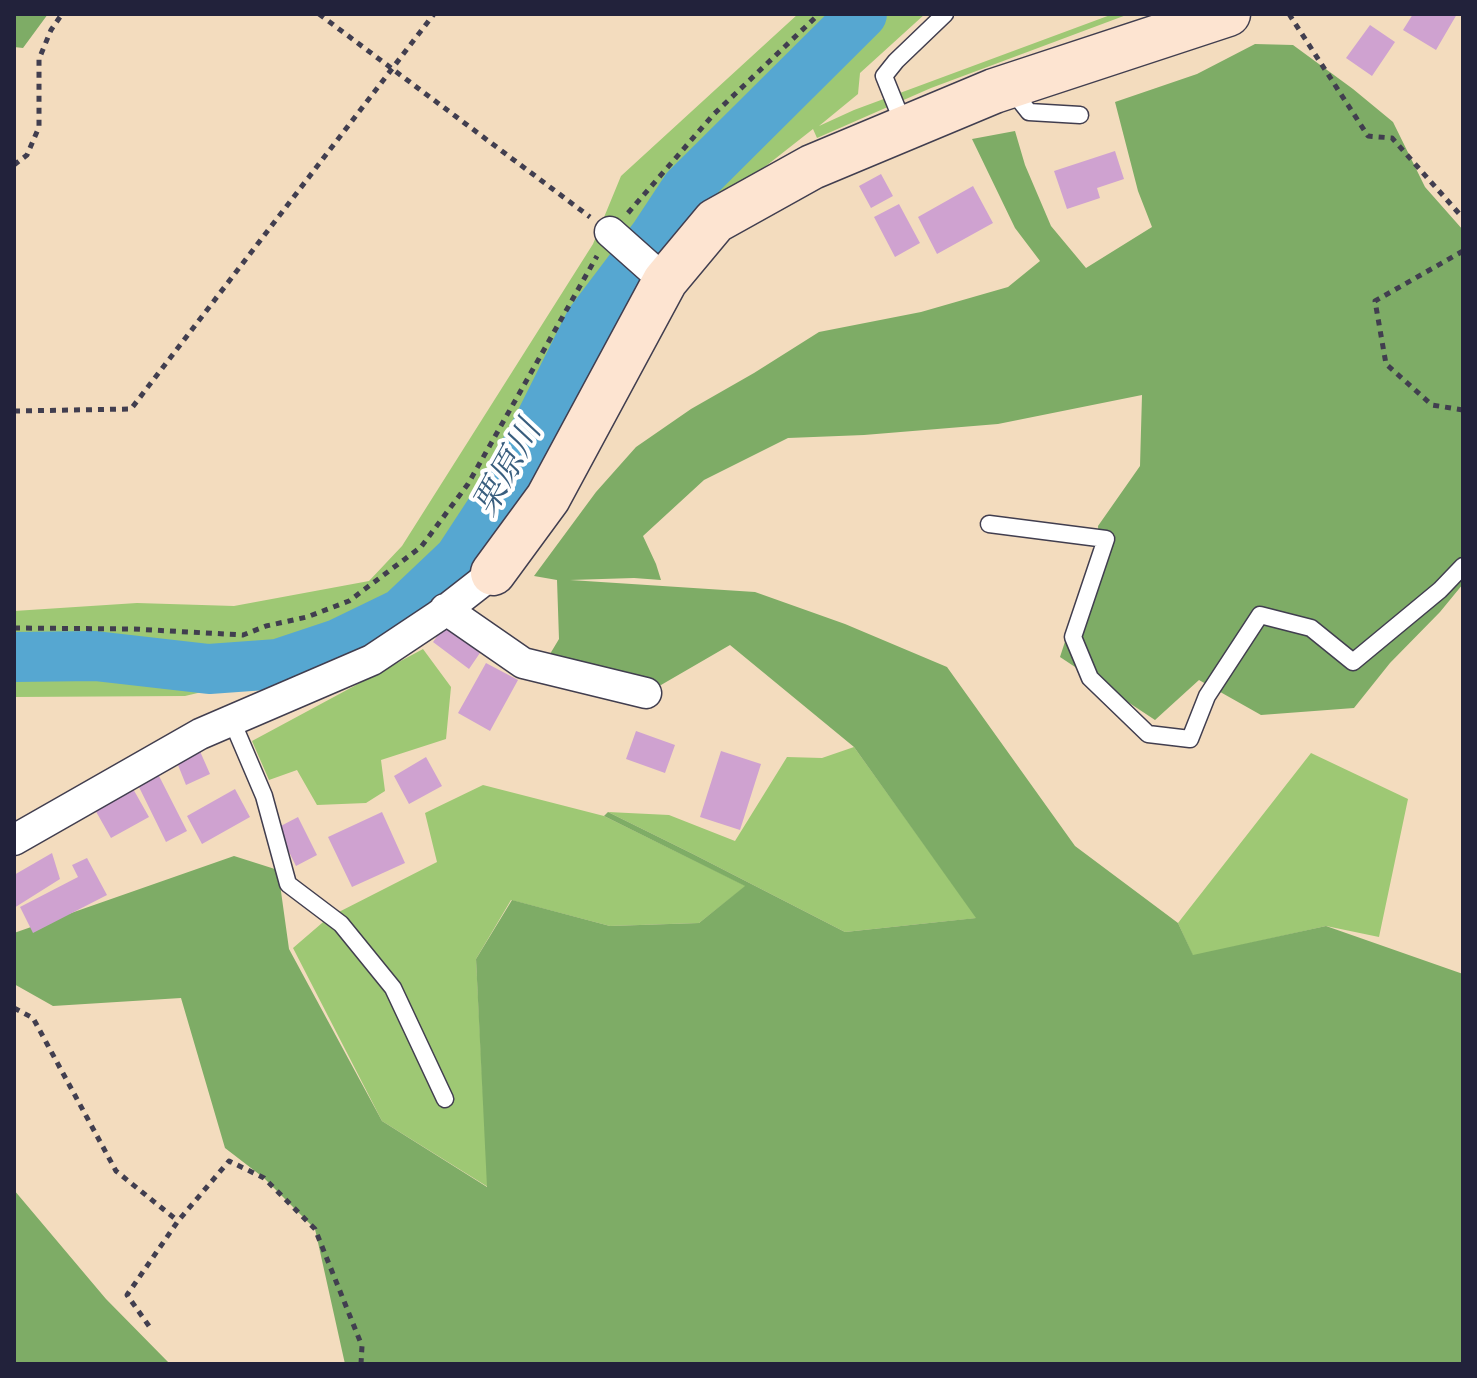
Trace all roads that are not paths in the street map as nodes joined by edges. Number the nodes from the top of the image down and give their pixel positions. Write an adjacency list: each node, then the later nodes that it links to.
1 (945, 14): 5 (lane)
2 (1228, 14): 3 (street)
3 (1009, 86): 4 (lane); 5 (street)
4 (1080, 115)
5 (905, 128): 7 (street)
6 (610, 232): 7 (street)
7 (657, 274): 10 (street)
8 (989, 524): 9 (lane)
9 (1463, 566)
10 (493, 573): 11 (street)
11 (445, 609): 12 (street); 13 (street)
12 (646, 693)
13 (232, 721): 14 (street); 15 (lane)
14 (14, 840)
15 (445, 1099)

